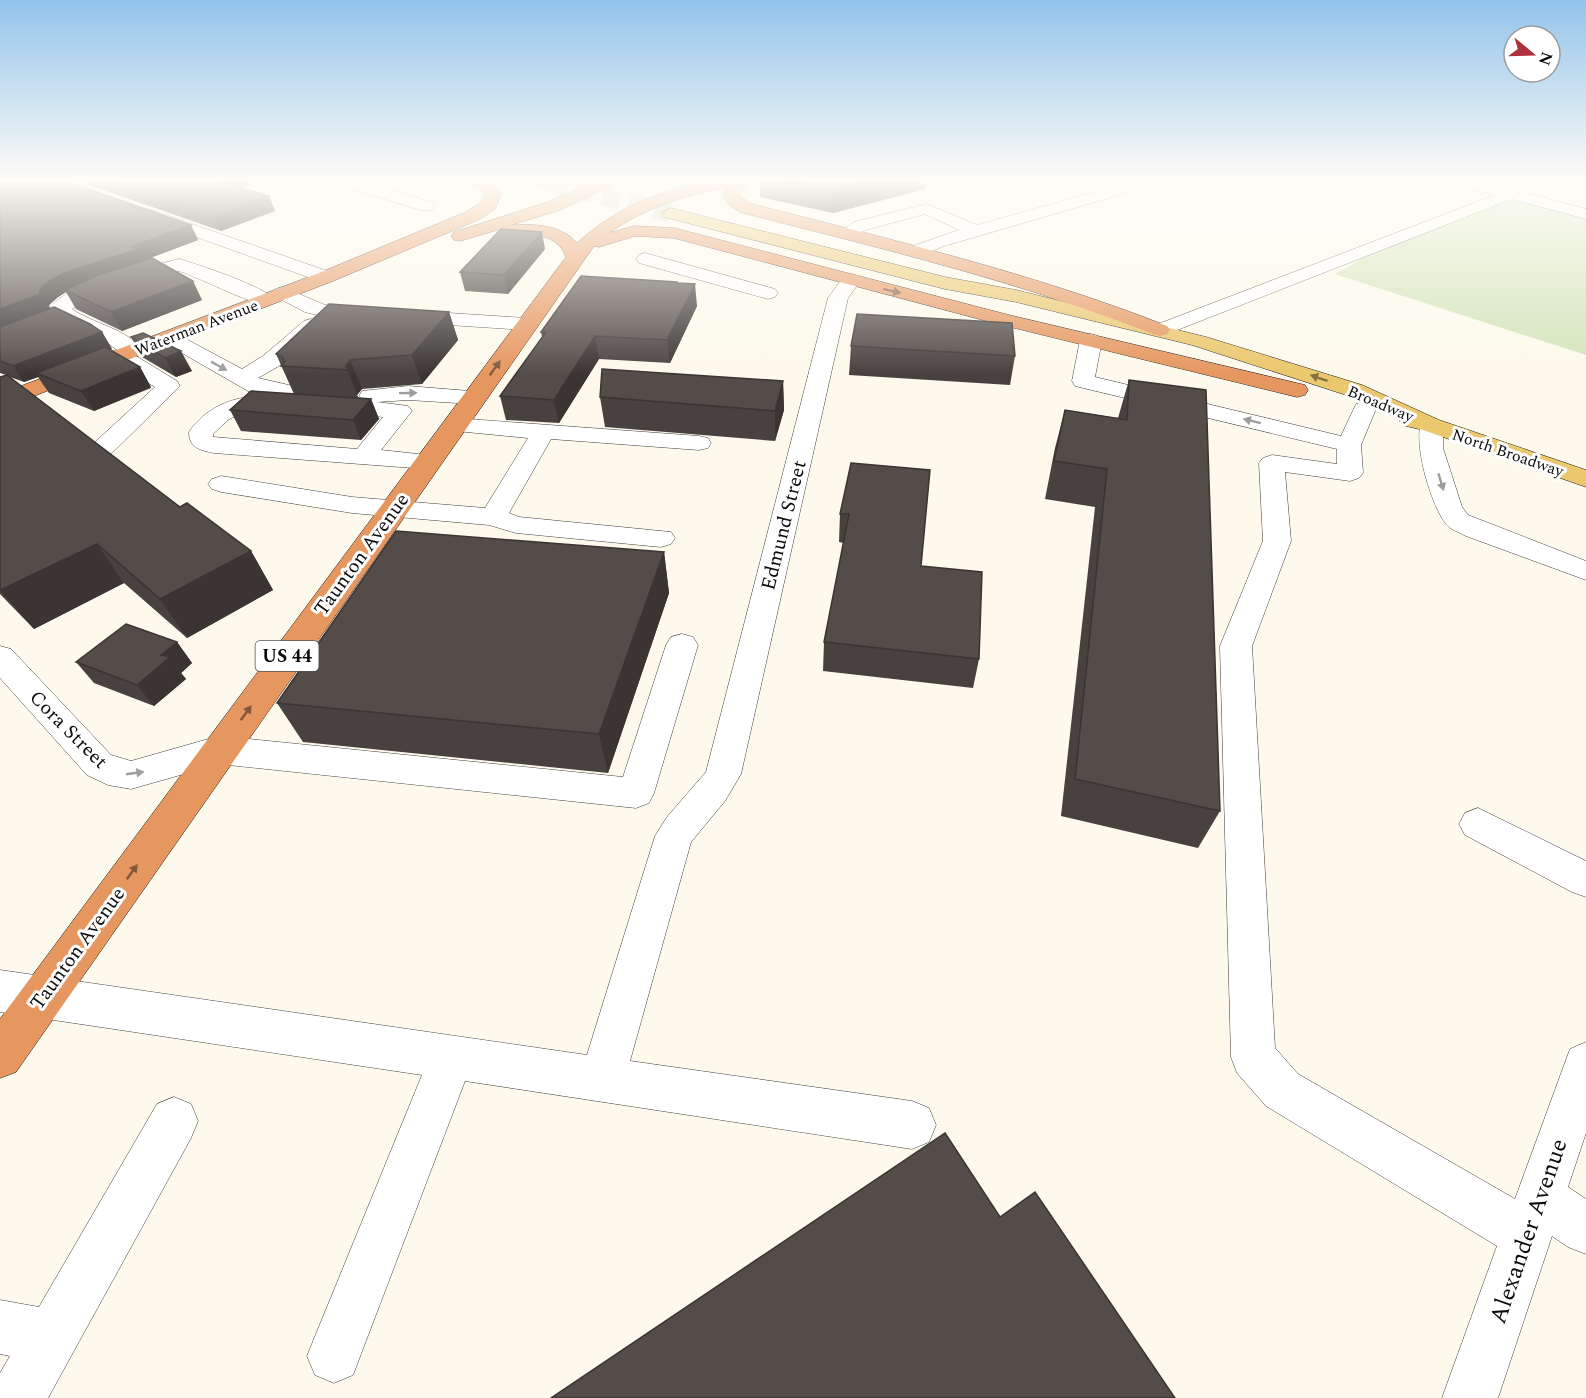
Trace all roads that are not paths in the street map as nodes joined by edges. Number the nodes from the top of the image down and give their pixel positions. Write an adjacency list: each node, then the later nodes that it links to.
1 (234, 244): 17 (street)
2 (401, 244): 17 (highway)
3 (431, 244): 17 (highway)
4 (569, 244): 14 (highway)
5 (586, 244): 14 (highway, US 44)
6 (599, 244): 14 (highway)
7 (717, 244): 13 (highway)
8 (793, 244): 19 (main road)
9 (889, 244): 12 (highway)
10 (936, 244): 12 (street)
11 (1382, 244): 26 (street)
12 (916, 251): 26 (highway)
13 (746, 252): 16 (street); 18 (highway)
14 (575, 257): 25 (highway, Taunton Avenue / US 44)
15 (645, 259): 16 (street)
16 (707, 276): 20 (street)
17 (326, 277): 21 (highway, Waterman Avenue)
18 (850, 280): 28 (highway, one-way to 28); 59 (street, Edmund Street)
19 (945, 283): 26 (main road, Broadway); 31 (main road, Broadway)
20 (768, 293)
21 (273, 297): 22 (street); 23 (street); 27 (highway, Waterman Avenue)
22 (325, 311): 25 (street); 30 (street)
23 (64, 314): 24 (street); 29 (street)
24 (43, 322)
25 (526, 324): 32 (highway, Taunton Avenue / US 44, one-way to 25)
26 (1160, 330): 37 (main road, Broadway, one-way to 26)
27 (168, 338): 29 (highway, Waterman Avenue); 30 (street, one-way to 30)
28 (1091, 340): 31 (highway); 40 (street, one-way to 28)
29 (126, 354): 34 (highway, Waterman Avenue); 41 (street)
30 (243, 378): 33 (street)
31 (1298, 390): 35 (main road, Broadway)
32 (474, 397): 33 (street, one-way to 32); 36 (highway, Taunton Avenue / US 44)
33 (307, 399): 42 (street); 42 (street)
34 (2, 400)
35 (1364, 409): 37 (main road, Broadway); 40 (street)
36 (454, 425): 38 (street); 43 (highway, Taunton Avenue / US 44)
37 (1431, 425): 44 (main road, North Broadway); 49 (street, one-way to 49)
38 (544, 431): 39 (street); 47 (street)
39 (699, 443)
40 (1349, 445): 62 (street)
41 (103, 448)
42 (363, 457): 43 (street)
43 (427, 461): 46 (highway, Taunton Avenue / US 44)
44 (1586, 479)
45 (221, 484): 46 (street)
46 (394, 508): 47 (street); 52 (highway, Taunton Avenue / US 44, one-way to 46)
47 (493, 517): 48 (street)
48 (661, 538)
49 (1586, 571)
50 (682, 645): 52 (street)
51 (0, 657): 52 (street, Cora Street, one-way to 52)
52 (219, 750): 55 (highway, Taunton Avenue / US 44, one-way to 52)
53 (1478, 824): 54 (street)
54 (1586, 880)
55 (21, 994): 56 (highway, Taunton Avenue / US 44); 57 (street)
56 (0, 1056)
57 (452, 1057): 59 (street); 66 (street)
58 (1586, 1065): 62 (street, Alexander Avenue)
59 (602, 1080): 61 (street)
60 (174, 1121): 65 (street)
61 (912, 1125)
62 (1533, 1215): 63 (street); 68 (street, Alexander Avenue)
63 (1586, 1228)
64 (0, 1327): 65 (street)
65 (52, 1337): 67 (street)
66 (334, 1356)
67 (17, 1398)
68 (1470, 1398)

